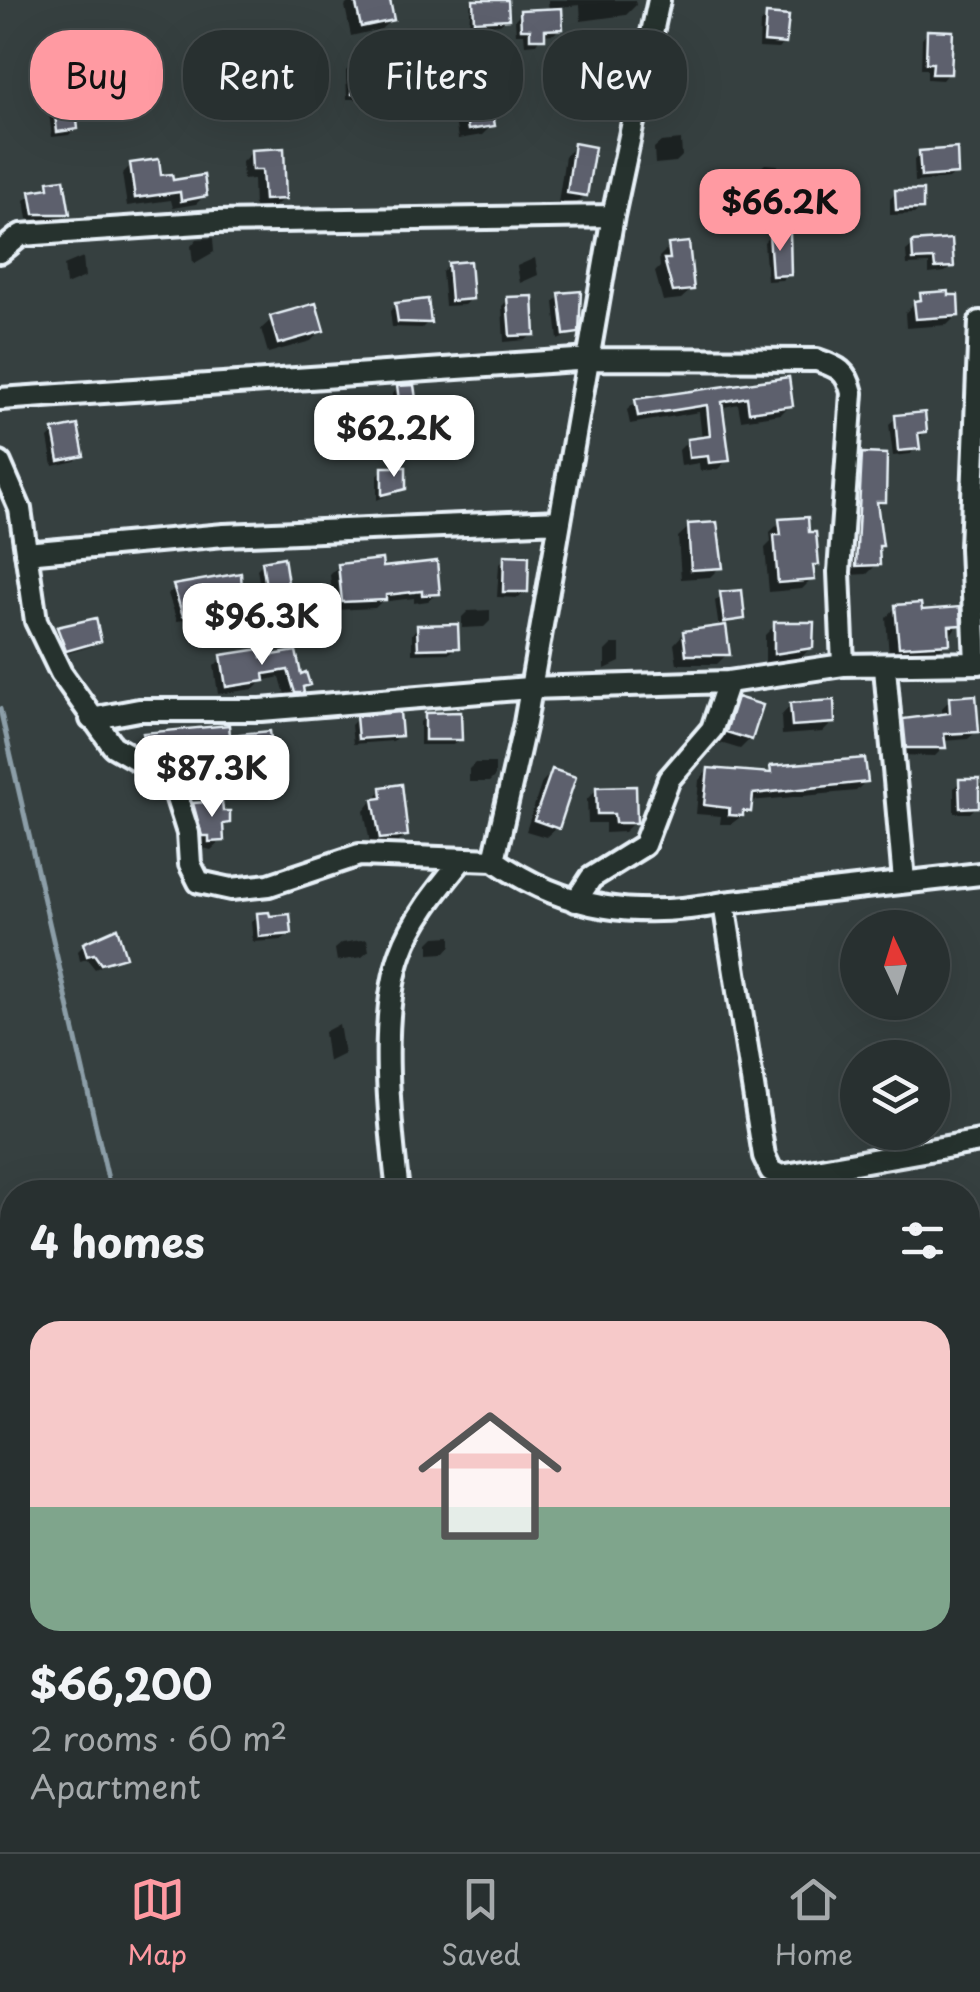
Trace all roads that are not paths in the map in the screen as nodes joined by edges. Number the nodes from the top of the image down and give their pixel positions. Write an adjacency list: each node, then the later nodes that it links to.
1 (658, 0): 2 (street)
2 (613, 216): 3 (street); 5 (street)
3 (0, 252)
4 (980, 322): 10 (street)
5 (590, 359): 6 (street); 8 (street); 11 (street)
6 (0, 399)
7 (0, 463): 9 (street)
8 (560, 521): 9 (street); 14 (street)
9 (26, 553): 15 (street)
10 (978, 663): 12 (street)
11 (843, 665): 12 (street); 13 (street)
12 (886, 668): 19 (street)
13 (728, 682): 14 (street); 20 (street)
14 (529, 688): 15 (street); 16 (street)
15 (91, 719): 17 (street)
16 (494, 860): 17 (street); 20 (street)
17 (460, 862): 23 (street)
18 (980, 874): 19 (street)
19 (904, 881): 21 (street)
20 (576, 901): 21 (street)
21 (724, 903): 22 (street)
22 (980, 1140)
23 (397, 1180)

